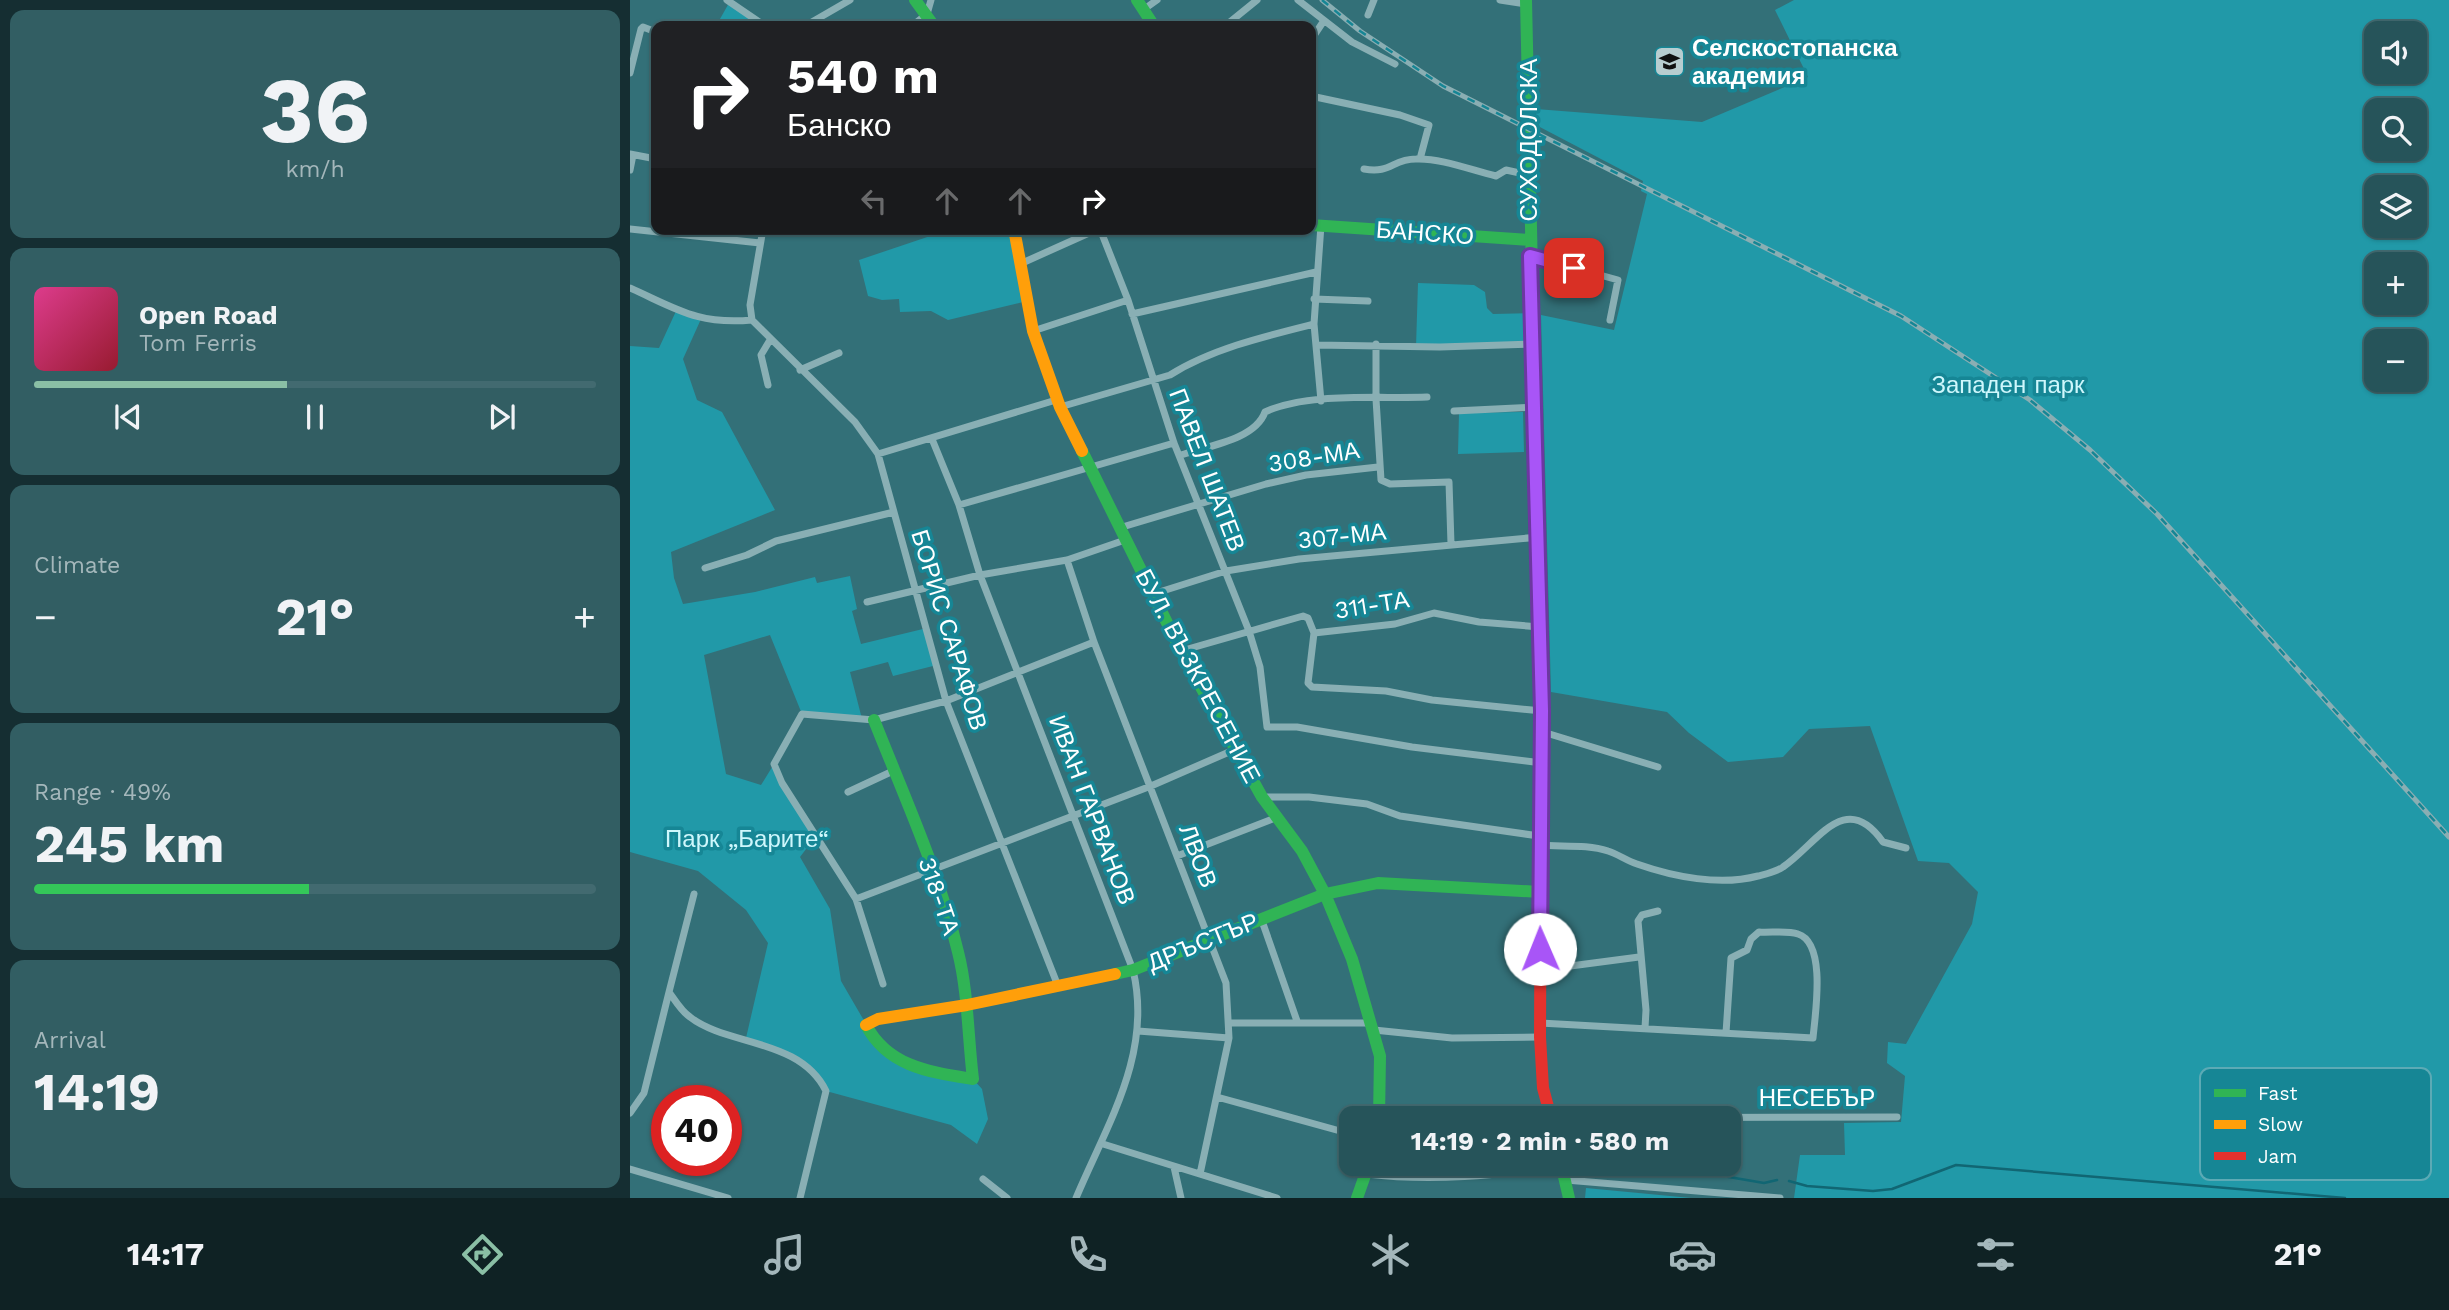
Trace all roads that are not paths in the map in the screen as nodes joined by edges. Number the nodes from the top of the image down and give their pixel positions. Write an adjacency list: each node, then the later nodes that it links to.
1 (727, 0): 14 (street)
2 (850, 0): 15 (street)
3 (915, 0): 12 (street)
4 (931, 0): 12 (street)
5 (1157, 0): 11 (street)
6 (1257, 0): 19 (street)
7 (1298, 0): 20 (street)
8 (1374, 0): 13 (street)
9 (1500, 0): 10 (street)
10 (1526, 2): 31 (street, СУХОДОЛСКА)
11 (1140, 5): 18 (street)
12 (927, 15): 16 (street); 17 (street)
13 (1368, 15)
14 (758, 21)
15 (814, 21)
16 (919, 21)
17 (931, 21)
18 (1151, 21)
19 (1231, 21)
20 (1323, 22): 22 (street); 23 (street)
21 (651, 30): 24 (street)
22 (1316, 32)
23 (1395, 64)
24 (630, 73)
25 (1316, 97): 28 (street)
26 (632, 155): 27 (street); 30 (street)
27 (651, 158)
28 (1420, 159): 29 (street); 31 (street)
29 (1364, 169)
30 (630, 170)
31 (1530, 175): 40 (street, СУХОДОЛСКА)
32 (1316, 225): 40 (street, БАНСКО); 44 (street)
33 (630, 229): 34 (street)
34 (651, 231)
35 (686, 235): 41 (street)
36 (762, 235): 41 (street)
37 (1015, 235): 43 (street, БУЛ. ВЪЗКРЕСЕНИЕ)
38 (1085, 235): 43 (street)
39 (1101, 235): 47 (street, ПАВЕЛ ШАТЕВ)
40 (1530, 240): 42 (street, СУХОДОЛСКА)
41 (760, 243): 50 (street)
42 (1530, 256): 51 (street); 56 (street, СУХОДОЛСКА)
43 (1020, 264): 53 (street, БУЛ. ВЪЗКРЕСЕНИЕ)
44 (1316, 272): 46 (street); 49 (street)
45 (630, 288): 50 (street)
46 (1314, 299): 48 (street); 52 (street)
47 (1128, 300): 49 (street, ПАВЕЛ ШАТЕВ); 53 (street)
48 (1368, 300)
49 (1132, 314): 60 (street, ПАВЕЛ ШАТЕВ)
50 (752, 320): 54 (street, БОРИС САРАФОВ)
51 (1610, 320)
52 (1314, 324): 57 (street); 60 (street)
53 (1033, 331): 65 (street, БУЛ. ВЪЗКРЕСЕНИЕ)
54 (770, 340): 59 (street, БОРИС САРАФОВ); 61 (street)
55 (1377, 344): 56 (street); 57 (street); 63 (street)
56 (1534, 344): 66 (street, СУХОДОЛСКА)
57 (1317, 345): 64 (street)
58 (839, 353): 59 (street)
59 (800, 370): 70 (street, БОРИС САРАФОВ)
60 (1153, 381): 65 (street); 69 (street, ПАВЕЛ ШАТЕВ)
61 (768, 385)
62 (1427, 397): 63 (street)
63 (1376, 399): 64 (street); 72 (street)
64 (1321, 401): 71 (street)
65 (1058, 404): 68 (street); 73 (street, БУЛ. ВЪЗКРЕСЕНИЕ)
66 (1536, 407): 67 (street); 78 (street, СУХОДОЛСКА)
67 (1454, 411)
68 (932, 439): 70 (street); 75 (street, ИВАН ГАРВАНОВ)
69 (1174, 443): 71 (street, ПАВЕЛ ШАТЕВ); 73 (street)
70 (878, 454): 76 (street, БОРИС САРАФОВ)
71 (1181, 455): 74 (street, ПАВЕЛ ШАТЕВ)
72 (1378, 467): 74 (street, 308-МА); 79 (street, 308-МА)
73 (1089, 469): 75 (street); 77 (street, БУЛ. ВЪЗКРЕСЕНИЕ)
74 (1199, 503): 77 (street, 308-МА); 82 (street, ПАВЕЛ ШАТЕВ)
75 (958, 505): 83 (street, ИВАН ГАРВАНОВ)
76 (894, 512): 81 (street); 84 (street, БОРИС САРАФОВ)
77 (1122, 534): 80 (street, 308-МА); 85 (street, БУЛ. ВЪЗКРЕСЕНИЕ)
78 (1539, 537): 79 (street, 307-МА); 87 (street, СУХОДОЛСКА)
79 (1451, 544): 82 (street, 307-МА)
80 (1067, 560): 83 (street, 308-МА); 90 (street, ЛВОВ)
81 (705, 568)
82 (1226, 571): 85 (street, 307-МА); 88 (street, ПАВЕЛ ШАТЕВ)
83 (980, 575): 84 (street, 308-МА); 92 (street, ИВАН ГАРВАНОВ)
84 (917, 589): 86 (street, 308-МА); 93 (street, БОРИС САРАФОВ)
85 (1153, 594): 91 (street, БУЛ. ВЪЗКРЕСЕНИЕ)
86 (867, 602)
87 (1540, 627): 89 (street, 311-ТА); 94 (street, СУХОДОЛСКА)
88 (1249, 631): 89 (street, 311-ТА); 91 (street, 311-ТА); 98 (street, ПАВЕЛ ШАТЕВ)
89 (1314, 633): 94 (street)
90 (1094, 642): 92 (street); 101 (street, ЛВОВ)
91 (1181, 651): 97 (street, БУЛ. ВЪЗКРЕСЕНИЕ)
92 (1018, 674): 93 (street); 104 (street, ИВАН ГАРВАНОВ)
93 (946, 701): 95 (street); 107 (street, БОРИС САРАФОВ)
94 (1542, 711): 96 (street, СУХОДОЛСКА)
95 (874, 720): 100 (street, 318-ТА); 114 (street)
96 (1543, 732): 98 (street, СУХОДОЛСКА); 99 (street)
97 (1236, 749): 101 (street); 103 (street, БУЛ. ВЪЗКРЕСЕНИЕ)
98 (1542, 763): 106 (street, СУХОДОЛСКА)
99 (1658, 767)
100 (893, 771): 102 (street); 110 (street, 318-ТА)
101 (1151, 786): 104 (street); 109 (street, ЛВОВ)
102 (848, 792)
103 (1262, 797): 105 (street, БУЛ. ВЪЗКРЕСЕНИЕ); 106 (street)
104 (1074, 813): 107 (street); 119 (street, ИВАН ГАРВАНОВ)
105 (1275, 818): 109 (street); 113 (street, БУЛ. ВЪЗКРЕСЕНИЕ)
106 (1539, 841): 108 (street); 111 (street, СУХОДОЛСКА)
107 (1001, 842): 110 (street); 122 (street, БОРИС САРАФОВ)
108 (1906, 848)
109 (1177, 856): 117 (street, ЛВОВ)
110 (931, 870): 114 (street); 124 (street, 318-ТА)
111 (1540, 892): 113 (street, ДРЪСТЪР); 120 (street, СУХОДОЛСКА)
112 (694, 894): 123 (street)
113 (1325, 894): 116 (street, ДРЪСТЪР); 128 (street, БУЛ. ВЪЗКРЕСЕНИЕ)
114 (856, 899): 121 (street)
115 (1658, 911): 118 (street)
116 (1261, 918): 117 (street, ДРЪСТЪР); 125 (street)
117 (1210, 941): 119 (street, ДРЪСТЪР); 126 (street, ЛВОВ)
118 (1639, 957): 120 (street); 129 (street)
119 (1133, 970): 122 (street, ДРЪСТЪР); 130 (street, ИВАН ГАРВАНОВ)
120 (1540, 971): 127 (street, СУХОДОЛСКА)
121 (883, 984)
122 (1058, 986): 124 (street, ДРЪСТЪР)
123 (669, 992): 138 (street); 153 (street)
124 (967, 1005): 134 (street, 318-ТА); 134 (street, ДРЪСТЪР)
125 (1297, 1021): 126 (street); 128 (street)
126 (1229, 1023): 133 (street, ЛВОВ)
127 (1540, 1023): 129 (street); 132 (street, СУХОДОЛСКА)
128 (1373, 1026): 132 (street); 136 (street, БУЛ. ВЪЗКРЕСЕНИЕ)
129 (1645, 1028): 131 (street)
130 (1138, 1031): 133 (street); 142 (street, ИВАН ГАРВАНОВ)
131 (1726, 1033): 131 (street)
132 (1540, 1037): 137 (street, СУХОДОЛСКА)
133 (1229, 1038): 135 (street, ЛВОВ)
134 (973, 1079)
135 (1217, 1097): 141 (street); 145 (street, ЛВОВ)
136 (1379, 1106)
137 (1547, 1106)
138 (630, 1112)
139 (1741, 1117): 140 (street, НЕСЕБЪР)
140 (1897, 1117)
141 (1339, 1131)
142 (1103, 1144): 143 (street); 155 (street, ИВАН ГАРВАНОВ)
143 (1174, 1167): 145 (street); 156 (street)
144 (630, 1169): 152 (street)
145 (1200, 1174): 157 (street)
146 (1365, 1176): 158 (street)
147 (1394, 1176): 148 (street)
148 (1485, 1176)
149 (1565, 1176): 151 (street)
150 (983, 1179): 154 (street)
151 (1566, 1180): 159 (street); 160 (street)
152 (728, 1198)
153 (800, 1198)
154 (1007, 1198)
155 (1076, 1198)
156 (1181, 1198)
157 (1277, 1198)
158 (1357, 1198)
159 (1569, 1198)
160 (1780, 1198)

